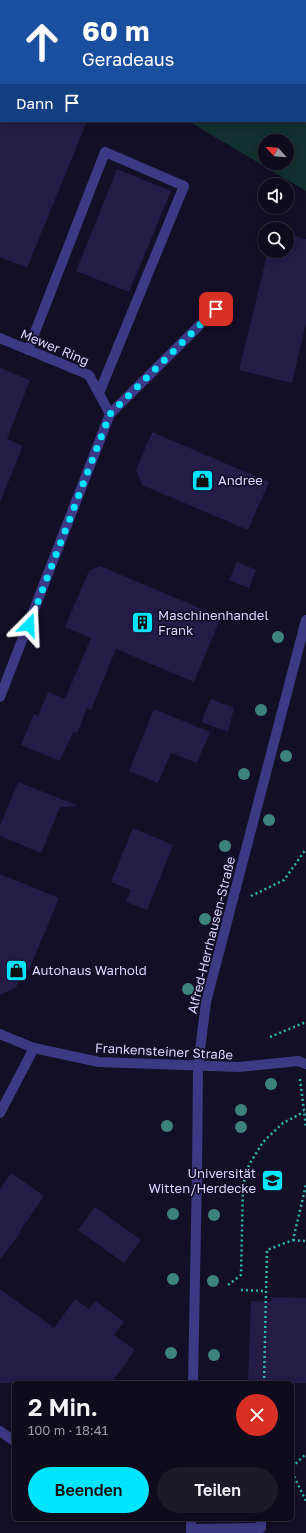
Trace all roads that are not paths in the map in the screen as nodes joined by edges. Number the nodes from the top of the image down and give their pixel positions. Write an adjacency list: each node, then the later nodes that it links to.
1 (216, 309): 5 (street)
2 (0, 338): 3 (street, Mewer Ring)
3 (28, 350): 4 (street, Mewer Ring); 4 (street)
4 (99, 393): 5 (street, Mewer Ring)
5 (110, 414): 7 (street)
6 (306, 620): 11 (street, Alfred-Herrhausen-Straße)
7 (0, 697)
8 (0, 1034): 9 (street, Frankensteiner Straße)
9 (34, 1048): 11 (street, Frankensteiner Straße); 12 (street)
10 (302, 1063): 11 (street, Frankensteiner Straße)
11 (198, 1066): 13 (street, Alfred-Herrhausen-Straße)
12 (0, 1113)
13 (193, 1381)
14 (0, 1431): 15 (street)
15 (12, 1440)
16 (261, 1521): 17 (street)
17 (191, 1527)

